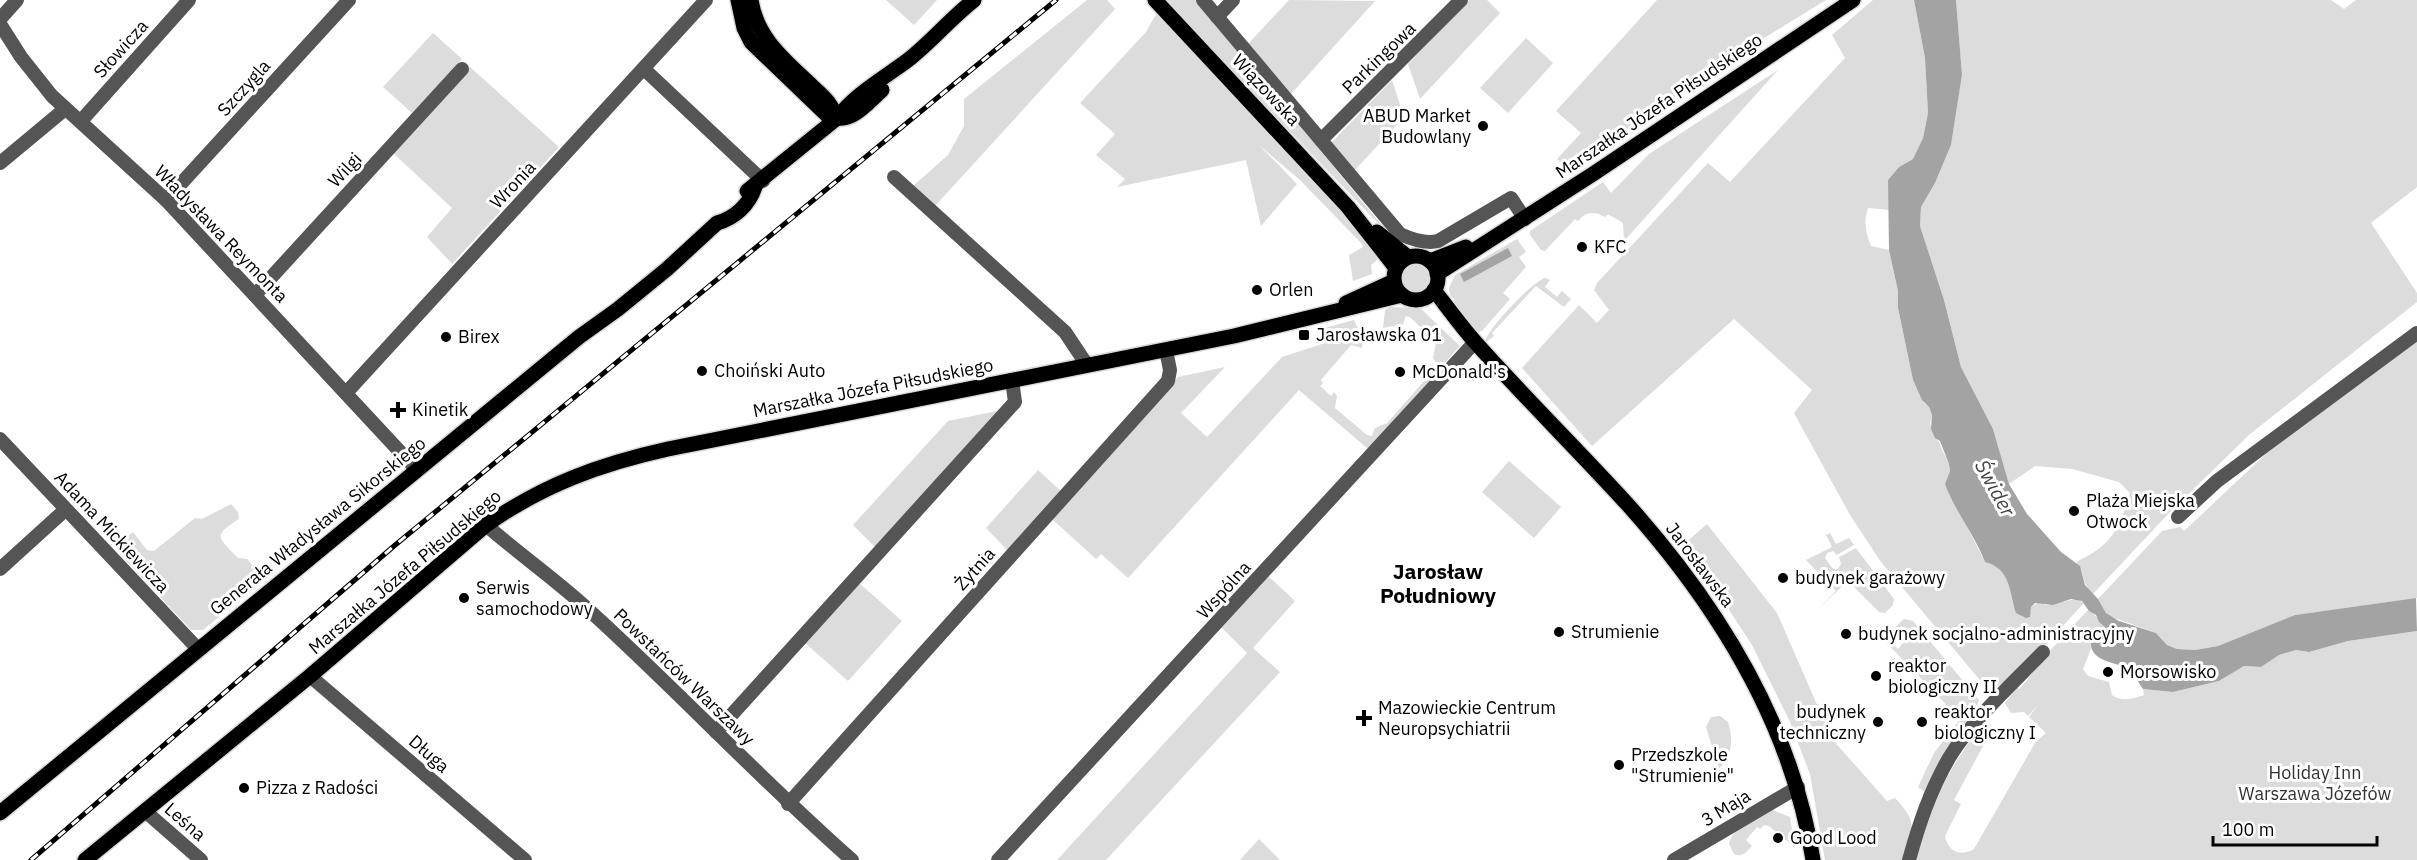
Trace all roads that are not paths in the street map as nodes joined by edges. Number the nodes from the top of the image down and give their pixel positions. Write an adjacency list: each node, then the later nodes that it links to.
1 (18, 0): 14 (street)
2 (189, 0): 19 (street, Słowicza)
3 (349, 0): 24 (street, Szczygla)
4 (706, 0): 16 (street, Wronia)
5 (738, 0): 18 (main road)
6 (751, 0): 18 (main road)
7 (974, 0): 18 (main road, Generała Władysława Sikorskiego)
8 (1155, 0): 25 (main road, Wiązowska)
9 (1203, 0): 13 (street)
10 (1233, 0): 13 (street)
11 (1461, 0): 20 (street, Parkingowa)
12 (1853, 0): 26 (main road, Marszałka Józefa Piłsudskiego)
13 (1217, 17): 20 (street)
14 (0, 22): 17 (street, Władysława Reymonta)
15 (462, 69): 31 (street, Wilgi)
16 (644, 69): 23 (street); 38 (street, Wronia)
17 (65, 109): 19 (street, Władysława Reymonta); 21 (street)
18 (836, 119): 23 (main road, Generała Władysława Sikorskiego)
19 (81, 121): 24 (street, Władysława Reymonta)
20 (1320, 140): 26 (street)
21 (0, 163)
22 (894, 177): 36 (street)
23 (759, 184): 40 (main road, Generała Władysława Sikorskiego)
24 (166, 200): 31 (street, Władysława Reymonta)
25 (1348, 207): 27 (main road, Wiązowska); 28 (main road, Wiązowska)
26 (1525, 219): 29 (main road, Marszałka Józefa Piłsudskiego)
27 (1408, 257): 28 (main road, Marszałka Józefa Piłsudskiego); 29 (main road)
28 (1395, 274): 30 (main road, Wiązowska); 32 (main road, Marszałka Józefa Piłsudskiego)
29 (1432, 281): 30 (main road); 34 (main road, Jarosławska)
30 (1402, 295): 32 (main road, Marszałka Józefa Piłsudskiego)
31 (255, 296): 38 (street, Władysława Reymonta)
32 (1304, 319): 35 (main road, Marszałka Józefa Piłsudskiego)
33 (2417, 333): 42 (street)
34 (1475, 342): 49 (main road, Jarosławska); 57 (street, Wspólna)
35 (1166, 350): 36 (main road, Marszałka Józefa Piłsudskiego); 50 (street, Żytnia)
36 (1087, 365): 37 (main road, Marszałka Józefa Piłsudskiego)
37 (1012, 380): 43 (main road, Marszałka Józefa Piłsudskiego); 48 (street)
38 (346, 393): 40 (street, Władysława Reymonta)
39 (0, 439): 41 (street, Adama Mickiewicza)
40 (417, 470): 45 (main road, Generała Władysława Sikorskiego)
41 (65, 510): 44 (street); 45 (street, Adama Mickiewicza)
42 (2178, 517)
43 (486, 525): 47 (main road, Marszałka Józefa Piłsudskiego); 48 (street, Powstańców Warszawy)
44 (0, 569)
45 (198, 650): 52 (main road, Generała Władysława Sikorskiego)
46 (2043, 652): 60 (street)
47 (310, 676): 51 (main road, Marszałka Józefa Piłsudskiego); 55 (street, Długa)
48 (716, 732): 50 (street, Powstańców Warszawy)
49 (1798, 787): 58 (street, 3 Maja); 59 (main road, Jarosławska)
50 (788, 804): 56 (street, Powstańców Warszawy)
51 (145, 811): 53 (main road, Marszałka Józefa Piłsudskiego); 54 (street, Leśna)
52 (0, 813)
53 (85, 860)
54 (201, 860)
55 (525, 860)
56 (852, 860)
57 (998, 860)
58 (1674, 860)
59 (1813, 860)
60 (1909, 860)

